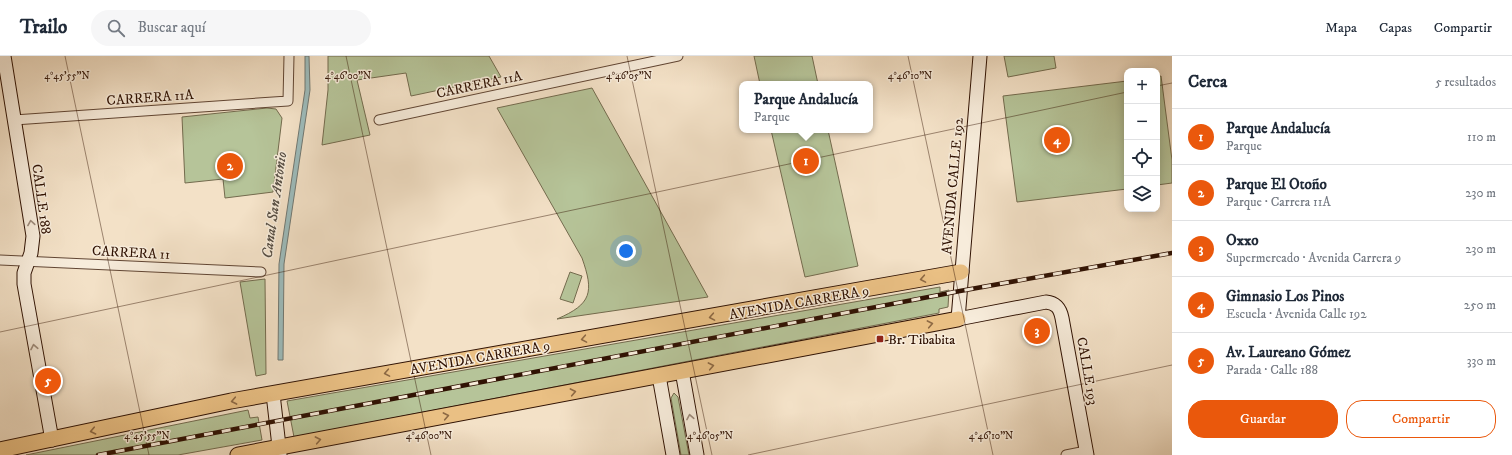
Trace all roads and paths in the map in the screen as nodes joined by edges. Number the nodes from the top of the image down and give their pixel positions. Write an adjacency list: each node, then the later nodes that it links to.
1 (4, 56): 5 (street, CALLE 188)
2 (289, 56): 5 (street, CARRERA 11A)
3 (678, 56): 6 (street, CARRERA 11A)
4 (980, 56): 10 (street, AVENIDA CALLE 192)
5 (14, 120): 8 (street, CALLE 188, one-way to 5)
6 (379, 120)
7 (0, 260): 8 (street, CARRERA 11)
8 (28, 261): 9 (street, CARRERA 11); 15 (street, CALLE 188, one-way to 8)
9 (261, 272)
10 (961, 272): 11 (street, AVENIDA CALLE 192); 14 (main road, AVENIDA CARRERA 9, one-way to 14)
11 (958, 319): 12 (main road, one-way to 11); 18 (street, CALLE 193)
12 (682, 371): 13 (main road); 21 (street, one-way to 12)
13 (659, 376): 17 (main road, one-way to 13); 20 (street)
14 (272, 394): 15 (main road, AVENIDA CARRERA 9, one-way to 15); 17 (street)
15 (52, 440): 16 (main road, AVENIDA CARRERA 9)
16 (0, 450)
17 (280, 451): 19 (main road)
18 (1087, 453): 22 (street)
19 (238, 455)
20 (674, 455)
21 (697, 455)
22 (1066, 455)

